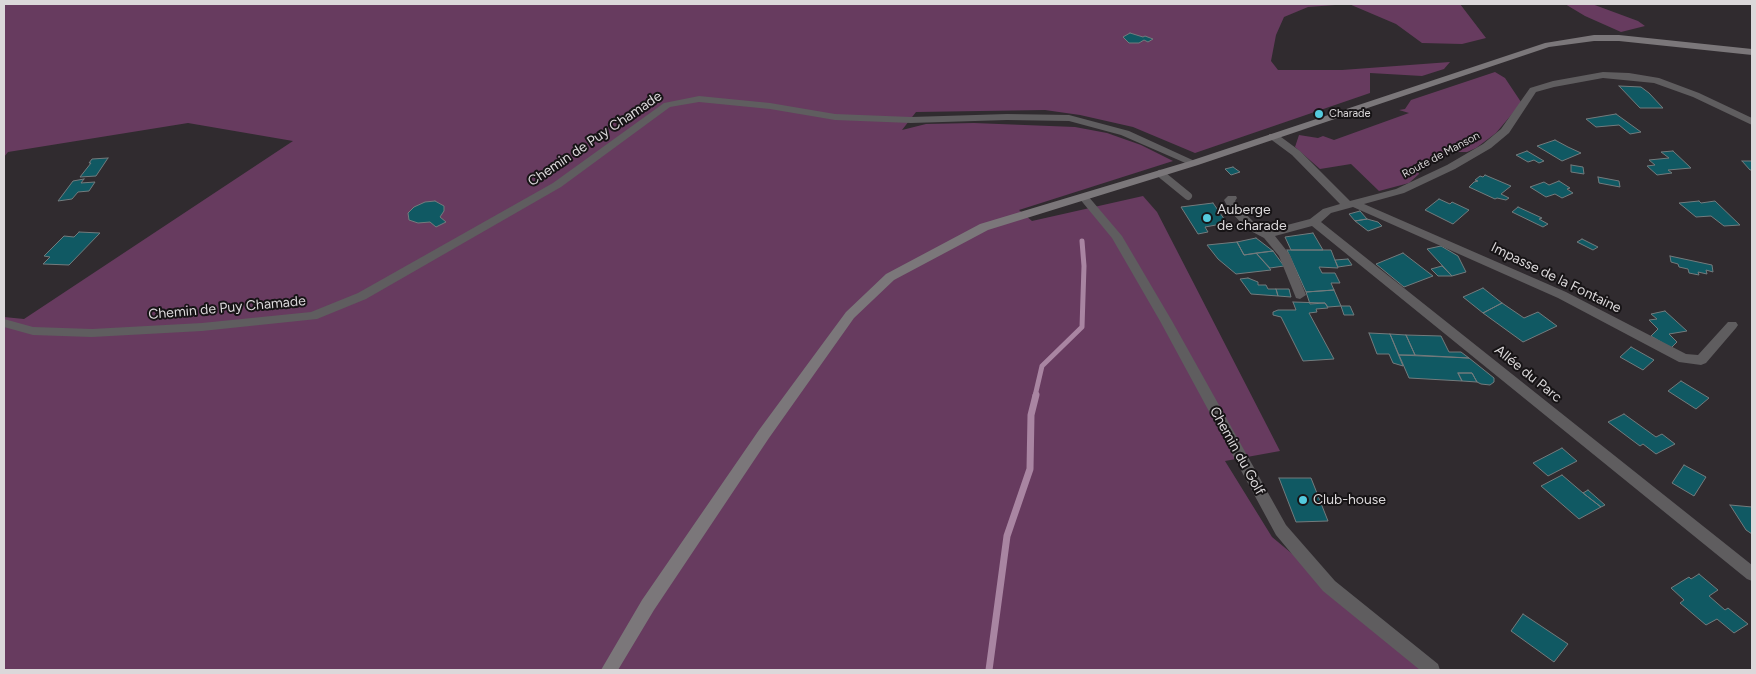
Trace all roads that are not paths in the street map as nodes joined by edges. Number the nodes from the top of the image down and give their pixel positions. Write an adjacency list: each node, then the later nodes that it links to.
1 (1752, 52): 3 (street)
2 (1752, 122): 9 (street, Route de Manson)
3 (1273, 136): 4 (street); 9 (street)
4 (1194, 163): 5 (street); 13 (street, Chemin de Puy Chamade)
5 (1160, 173): 6 (lane); 7 (street)
6 (1188, 196)
7 (1084, 198): 16 (street); 17 (street, Chemin du Golf)
8 (1232, 198): 11 (street)
9 (1350, 204): 10 (street); 14 (street, Impasse de la Fontaine)
10 (1314, 222): 11 (street); 15 (street, Allée du Parc)
11 (1268, 235): 12 (street)
12 (1300, 295)
13 (4, 323)
14 (1732, 324)
15 (1752, 574)
16 (609, 670)
17 (1432, 670)

